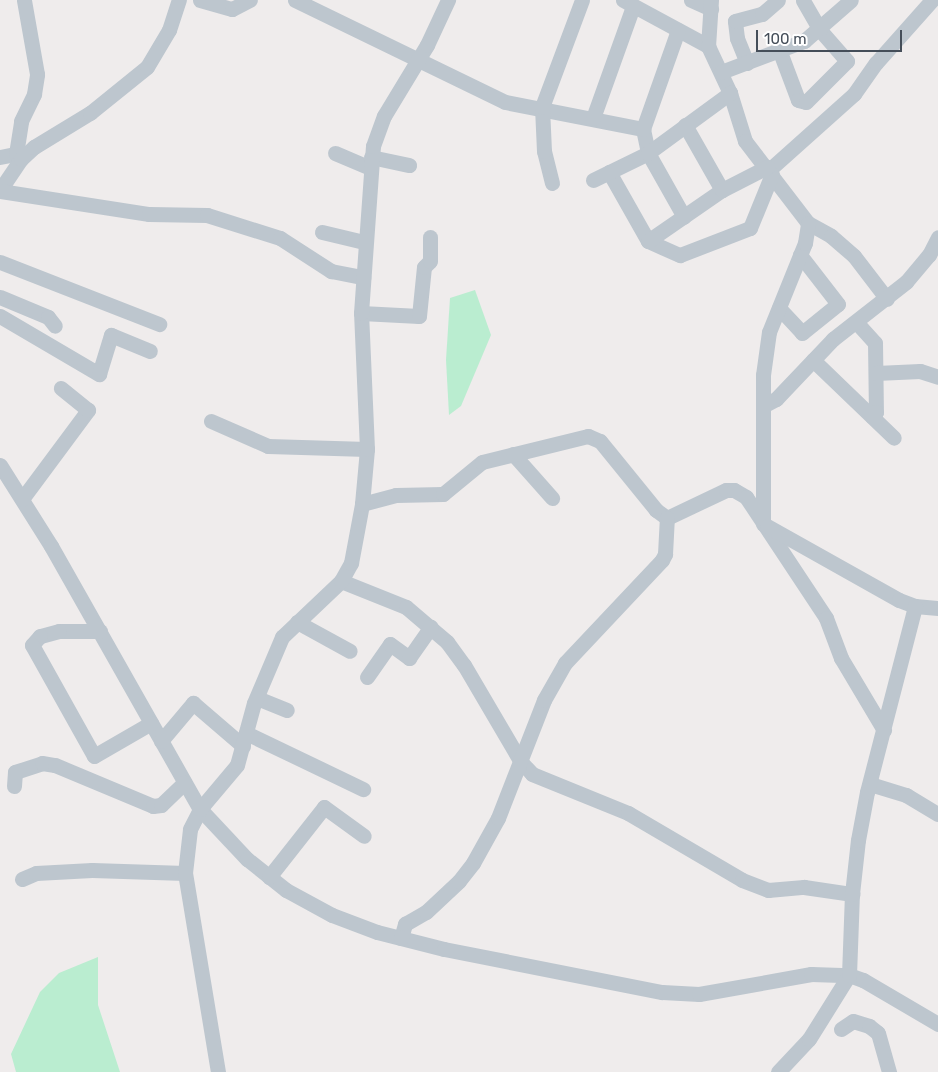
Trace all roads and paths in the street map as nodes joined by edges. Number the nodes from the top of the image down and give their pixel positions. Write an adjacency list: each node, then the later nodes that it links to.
1 (24, 0): 29 (street)
2 (179, 0): 29 (street)
3 (200, 0): 4 (street)
4 (250, 0)
5 (295, 0): 19 (street)
6 (582, 0): 23 (street)
7 (691, 0): 14 (street)
8 (778, 0): 20 (street)
9 (803, 0): 16 (street)
10 (850, 0): 16 (street)
11 (932, 0): 33 (street)
12 (444, 1): 19 (street)
13 (628, 3): 15 (street); 24 (street)
14 (711, 4): 17 (street)
15 (678, 30): 17 (street); 26 (street)
16 (820, 30): 18 (street); 18 (street)
17 (708, 46): 21 (street)
18 (780, 52): 20 (street)
19 (417, 60): 23 (street); 31 (street)
20 (746, 63): 21 (street)
21 (721, 72): 22 (street)
22 (730, 92): 25 (street); 33 (street)
23 (542, 107): 24 (street); 36 (street)
24 (593, 118): 26 (street)
25 (685, 126): 28 (street); 38 (street)
26 (643, 129): 28 (street)
27 (335, 153): 31 (street)
28 (648, 153): 34 (street); 39 (street)
29 (19, 156): 30 (street); 37 (street)
30 (0, 157)
31 (371, 162): 32 (street); 45 (street)
32 (409, 165)
33 (769, 170): 38 (street); 40 (street); 44 (street)
34 (608, 172): 35 (street); 44 (street)
35 (593, 180)
36 (552, 183)
37 (0, 190): 48 (street)
38 (722, 190): 39 (street)
39 (684, 217): 44 (street)
40 (808, 222): 46 (street); 50 (street)
41 (322, 232): 45 (street)
42 (430, 237): 52 (street)
43 (938, 237): 50 (street)
44 (648, 241)
45 (364, 242): 48 (street)
46 (800, 255): 51 (street); 51 (street)
47 (0, 262): 54 (street)
48 (363, 277): 52 (street)
49 (0, 297): 56 (street)
50 (886, 299): 55 (street)
51 (779, 308): 62 (street)
52 (361, 313): 66 (street)
53 (0, 316): 57 (street)
54 (159, 324)
55 (857, 324): 58 (street); 59 (street)
56 (55, 326)
57 (150, 351)
58 (813, 360): 62 (street); 63 (street)
59 (876, 373): 60 (street); 63 (street)
60 (938, 378)
61 (61, 388): 70 (street)
62 (763, 406): 73 (street)
63 (872, 417): 65 (street)
64 (211, 421): 66 (street)
65 (894, 438)
66 (367, 449): 71 (street)
67 (514, 454): 69 (street); 71 (street); 72 (street)
68 (0, 465): 70 (street)
69 (552, 498)
70 (22, 499): 79 (street)
71 (362, 504): 74 (street)
72 (667, 518): 73 (street); 88 (street)
73 (763, 524): 75 (street); 85 (street)
74 (341, 581): 77 (street); 78 (street)
75 (915, 606): 76 (street); 85 (street)
76 (938, 608)
77 (297, 622): 80 (street); 82 (street)
78 (431, 627): 81 (street); 88 (street)
79 (100, 631): 84 (street); 84 (street)
80 (350, 651)
81 (367, 677)
82 (257, 698): 83 (street); 86 (street)
83 (287, 710)
84 (151, 723): 87 (street)
85 (884, 730): 90 (street)
86 (244, 740): 87 (street); 92 (street); 93 (street)
87 (161, 741): 89 (street)
88 (521, 762): 99 (street); 100 (street)
89 (184, 783): 91 (street); 93 (street)
90 (870, 784): 94 (street); 99 (street)
91 (14, 786)
92 (364, 789)
93 (200, 808): 96 (street); 97 (street)
94 (938, 814)
95 (364, 836): 97 (street)
96 (185, 873): 98 (street); 104 (street)
97 (270, 877): 100 (street)
98 (22, 879)
99 (852, 894): 101 (street)
100 (401, 938): 101 (street)
101 (849, 975): 102 (street); 105 (street)
102 (938, 1024)
103 (840, 1029): 106 (street)
104 (218, 1072)
105 (778, 1072)
106 (889, 1072)

